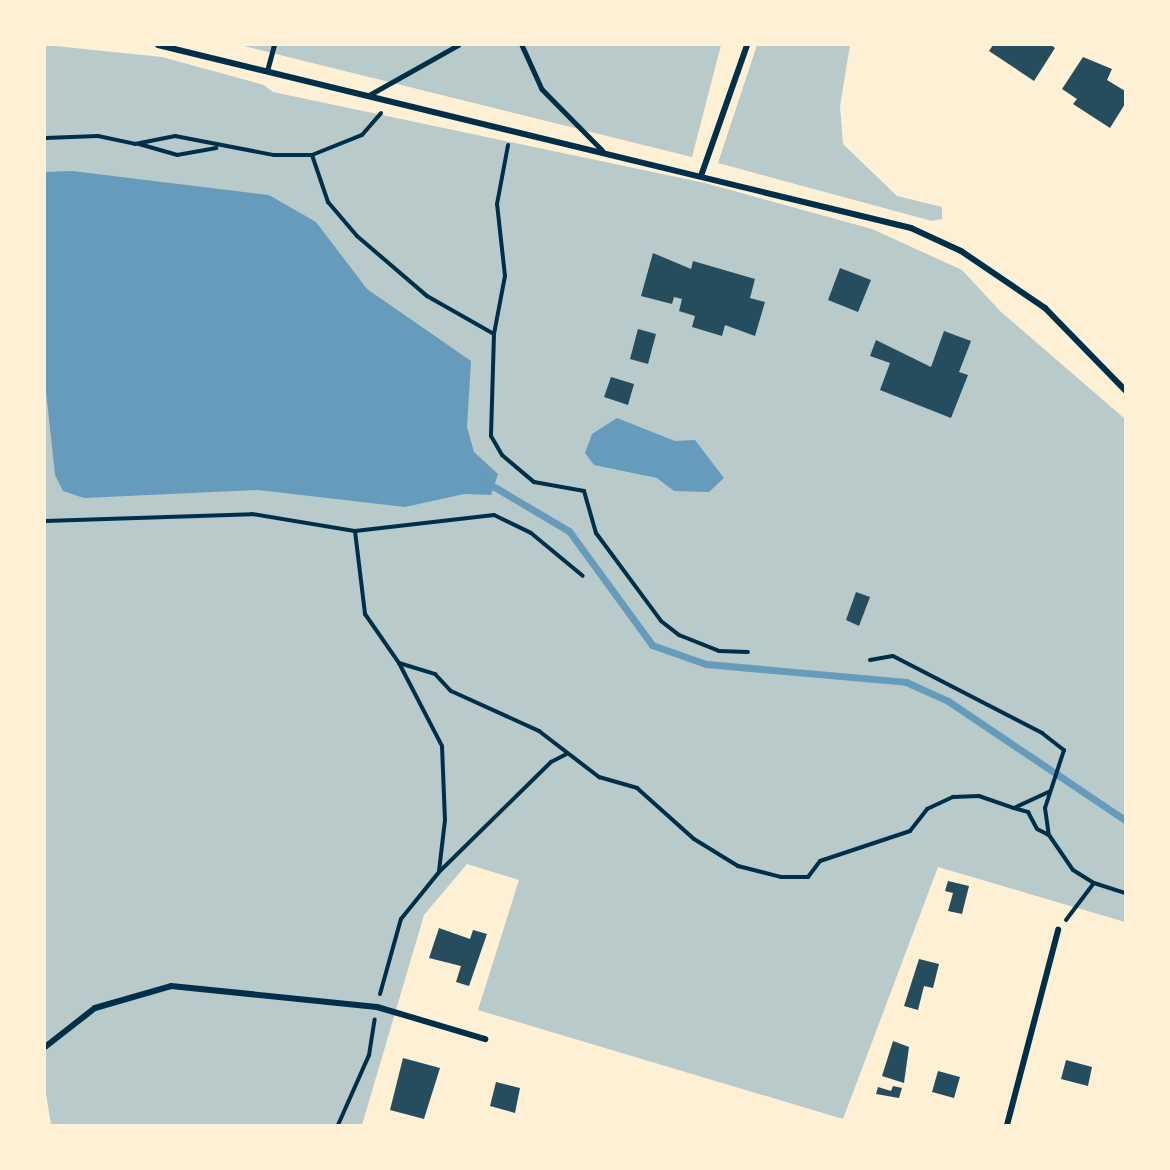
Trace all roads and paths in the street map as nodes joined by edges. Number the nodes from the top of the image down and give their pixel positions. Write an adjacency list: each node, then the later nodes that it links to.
1 (158, 45): 6 (street)
2 (274, 45): 6 (lane)
3 (459, 45): 7 (lane)
4 (522, 45): 13 (lane)
5 (747, 45): 15 (street)
6 (267, 71): 7 (street)
7 (369, 94): 8 (street)
8 (392, 100): 9 (street); 14 (path)
9 (512, 128): 13 (street); 16 (path)
10 (45, 138): 11 (path)
11 (135, 144): 12 (path); 12 (path)
12 (219, 147): 14 (path)
13 (602, 150): 15 (street)
14 (312, 155): 16 (path)
15 (702, 173): 17 (street)
16 (494, 334): 21 (path)
17 (1125, 390)
18 (45, 520): 19 (path)
19 (355, 531): 20 (path); 23 (path)
20 (583, 576)
21 (748, 652)
22 (870, 660): 25 (path)
23 (399, 663): 24 (path); 28 (path)
24 (567, 754): 26 (path); 28 (path)
25 (1049, 792): 26 (path); 27 (path)
26 (1014, 808): 27 (path)
27 (1049, 836): 29 (path)
28 (439, 872): 32 (path)
29 (1094, 883): 30 (path); 31 (path)
30 (1125, 893)
31 (1058, 930): 36 (street)
32 (377, 1007): 33 (street); 34 (street); 35 (path)
33 (485, 1039)
34 (45, 1047)
35 (338, 1125)
36 (1007, 1125)

